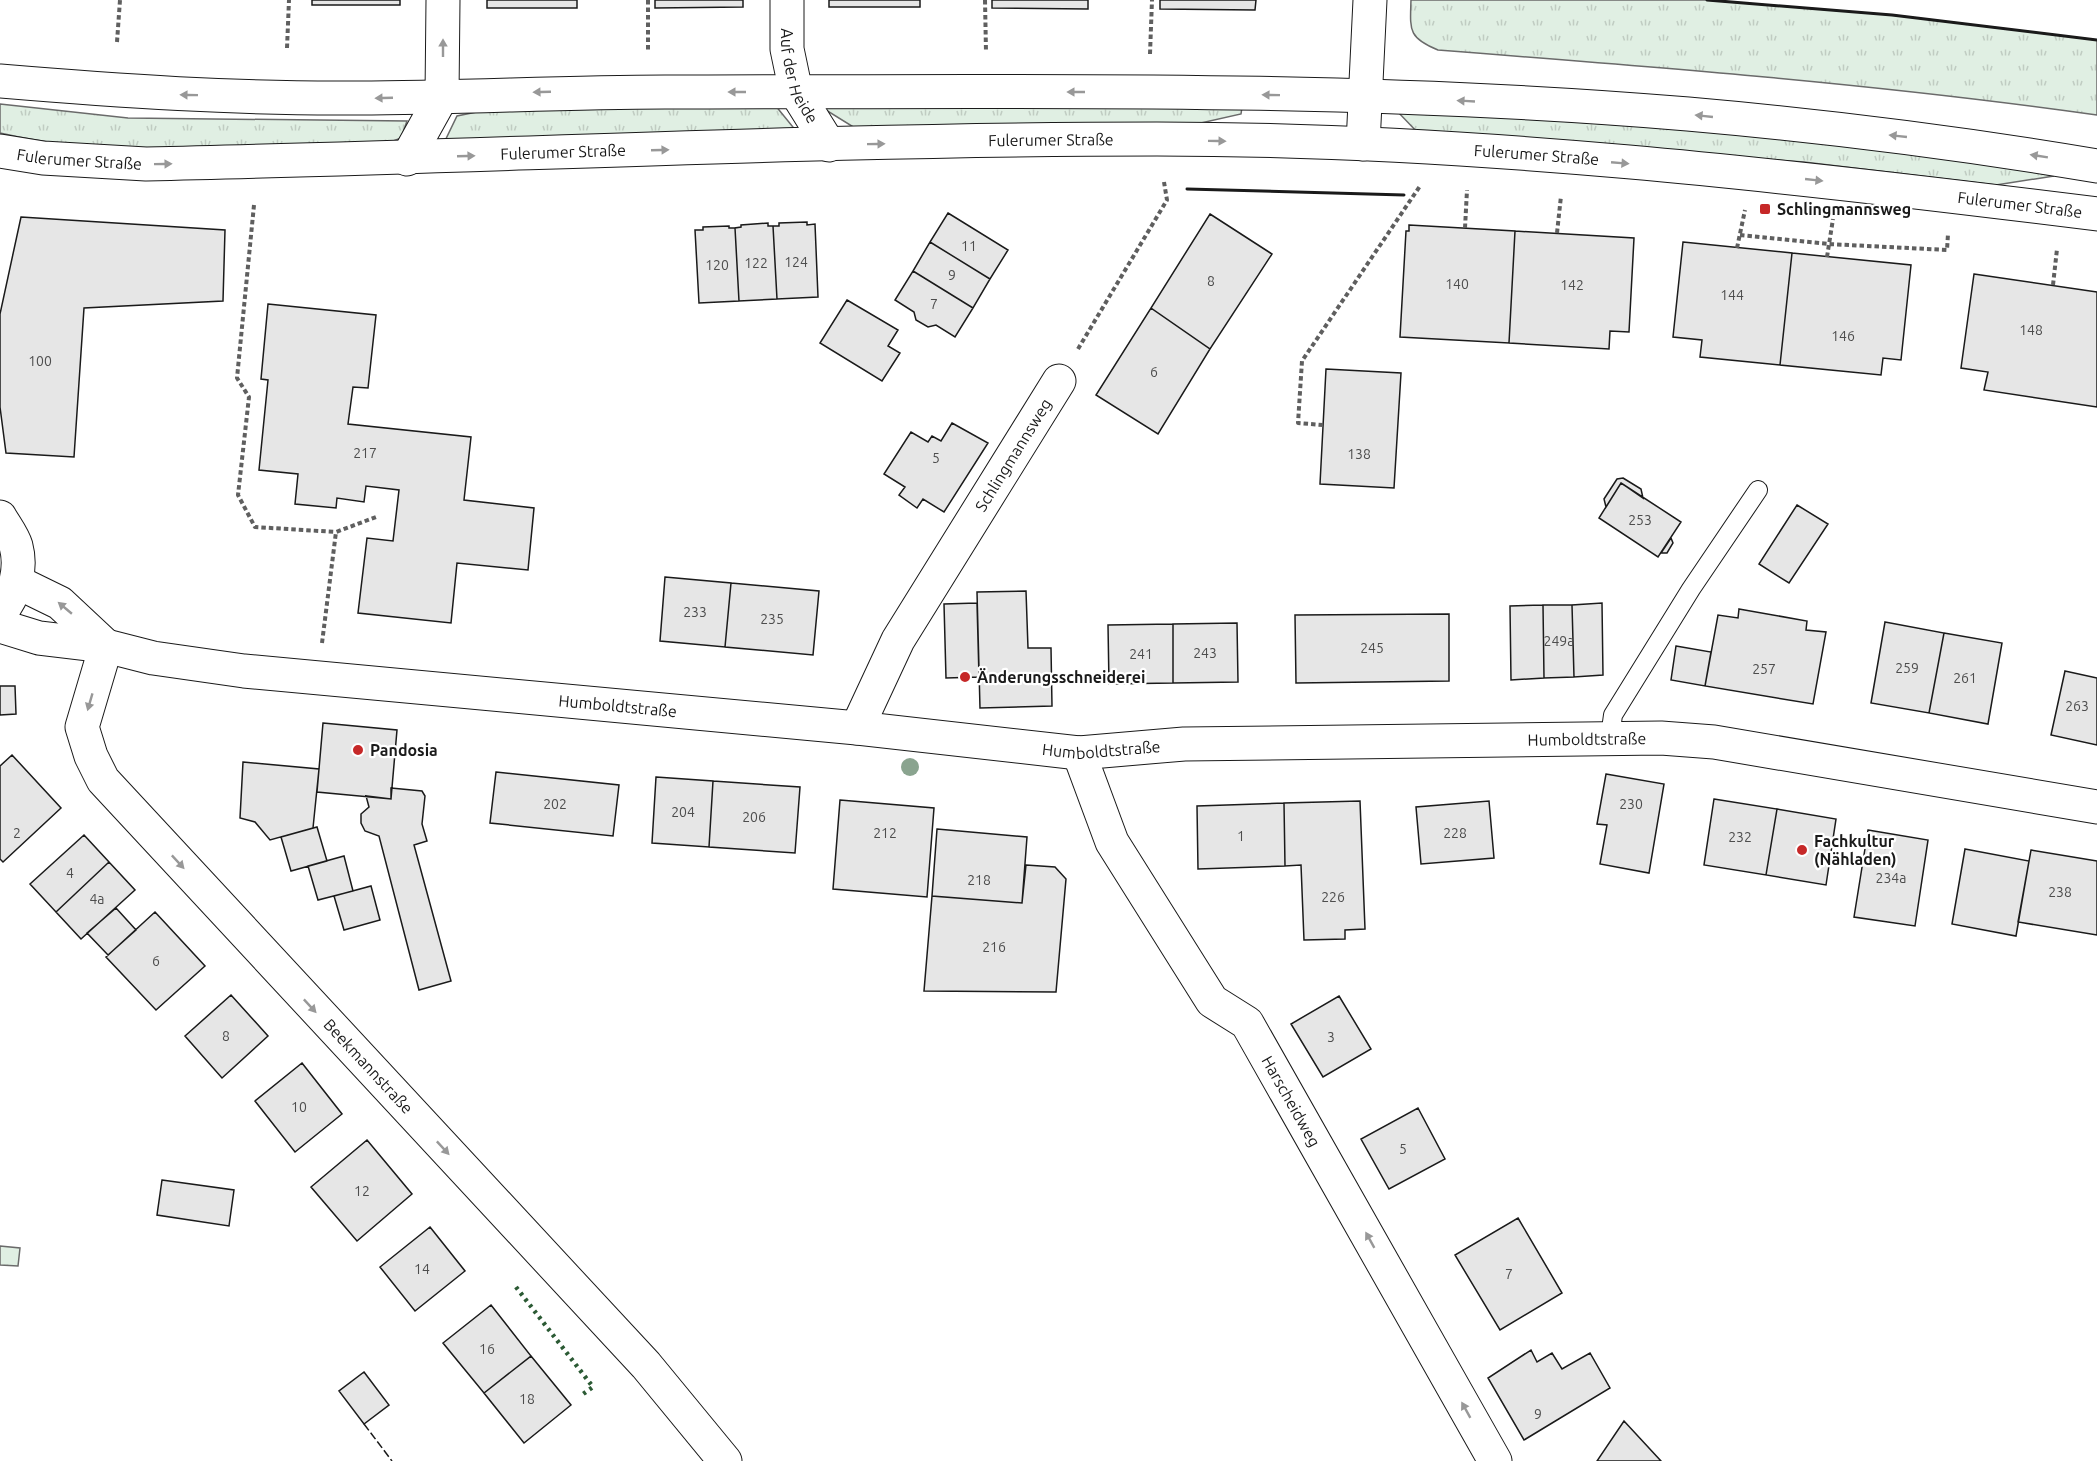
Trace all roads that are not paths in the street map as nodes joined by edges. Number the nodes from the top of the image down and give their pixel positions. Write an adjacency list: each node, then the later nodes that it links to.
1 (443, 0): 6 (street, one-way to 1)
2 (787, 0): 5 (street, Auf der Heide)
3 (1370, 0): 7 (street)
4 (0, 81): 6 (street, one-way to 4)
5 (796, 92): 6 (street, one-way to 6); 7 (street, one-way to 5); 9 (street, Auf der Heide)
6 (442, 96): 11 (street)
7 (1365, 96): 8 (street); 12 (street, one-way to 7)
8 (1363, 144): 9 (street, Fulerumer Straße, one-way to 8); 13 (street, Fulerumer Straße, one-way to 13)
9 (829, 145): 11 (street, Fulerumer Straße, one-way to 9)
10 (0, 151): 11 (street, Fulerumer Straße, one-way to 11)
11 (407, 159)
12 (2097, 166)
13 (2097, 214)
14 (1059, 381): 21 (street, Schlingmannsweg)
15 (1758, 490): 22 (lane)
16 (0, 517): 17 (street)
17 (17, 582): 18 (street); 20 (street, Humboldtstraße, one-way to 17)
18 (0, 613)
19 (0, 626): 20 (street, Humboldtstraße)
20 (106, 645): 21 (street, Humboldtstraße); 25 (street, Beekmannstraße, one-way to 25)
21 (857, 728): 23 (street, Humboldtstraße)
22 (1610, 737): 23 (street, Humboldtstraße); 24 (street, Humboldtstraße)
23 (1079, 753): 26 (street, Harscheidweg, one-way to 23)
24 (2097, 807)
25 (725, 1461)
26 (1495, 1461)

